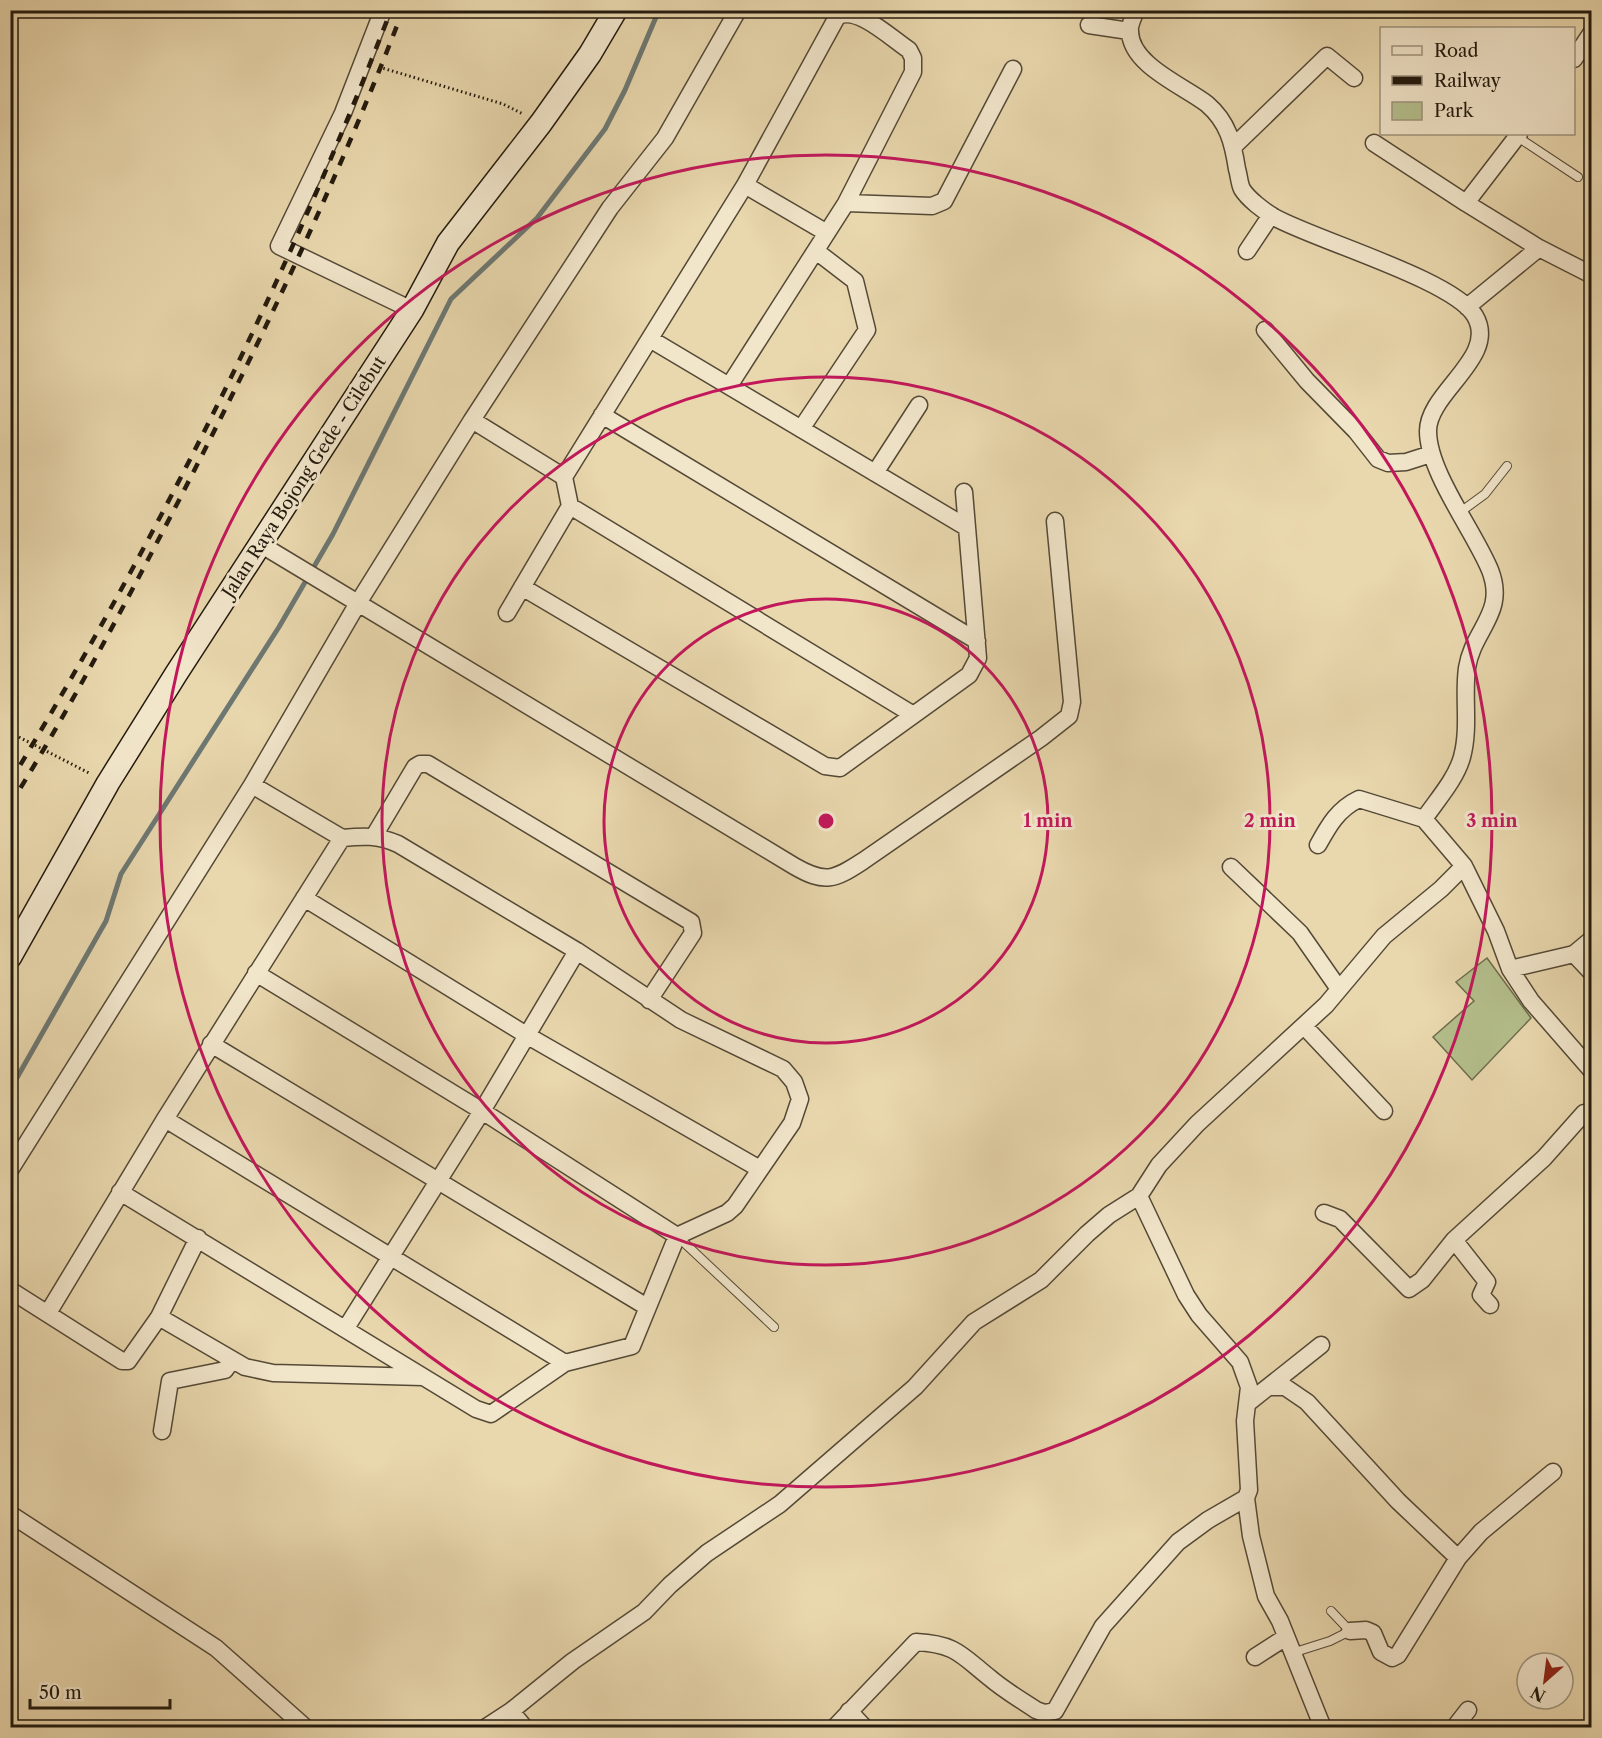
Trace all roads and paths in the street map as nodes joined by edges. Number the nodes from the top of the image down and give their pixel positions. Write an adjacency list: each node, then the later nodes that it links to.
1 (382, 10): 9 (street)
2 (616, 10): 12 (main road, Jalan Raya Bojong Gede - Cilebut)
3 (738, 10): 34 (street)
4 (1136, 10): 6 (street)
5 (1089, 25): 6 (street)
6 (1130, 31): 16 (street)
7 (1592, 32): 8 (street)
8 (1575, 57)
9 (362, 62): 12 (path); 28 (street)
10 (1013, 69): 19 (street)
11 (1354, 78): 16 (street)
12 (541, 123): 28 (main road, Jalan Raya Bojong Gede - Cilebut)
13 (1515, 135): 20 (street)
14 (1517, 135): 17 (lane)
15 (1374, 143): 20 (street)
16 (1233, 147): 21 (street)
17 (1578, 177)
18 (745, 185): 19 (street); 22 (street); 30 (street)
19 (846, 203): 22 (street)
20 (1466, 203): 23 (street)
21 (1271, 215): 25 (street); 27 (street)
22 (826, 233): 24 (street)
23 (1539, 248): 26 (street); 27 (street)
24 (816, 251): 31 (street); 35 (street)
25 (1247, 251)
26 (1592, 275)
27 (1467, 307): 36 (street)
28 (412, 310): 45 (main road, Jalan Raya Bojong Gede - Cilebut)
29 (1265, 330): 36 (street)
30 (650, 339): 31 (street); 33 (street)
31 (729, 386): 35 (street)
32 (919, 405): 38 (street)
33 (602, 415): 39 (street); 49 (street)
34 (472, 420): 39 (street); 47 (street)
35 (801, 429): 38 (street)
36 (1431, 454): 42 (street)
37 (1508, 466): 42 (lane)
38 (875, 473): 44 (street)
39 (564, 477): 41 (street)
40 (964, 492): 44 (street)
41 (570, 506): 46 (street); 50 (street)
42 (1459, 513): 54 (street)
43 (1055, 521): 47 (street)
44 (966, 526): 49 (street)
45 (260, 544): 47 (street); 64 (main road, Jalan Raya Bojong Gede - Cilebut)
46 (522, 587): 48 (street); 50 (street)
47 (358, 603): 53 (street)
48 (507, 613)
49 (977, 641): 50 (street)
50 (912, 714)
51 (15, 735): 52 (path)
52 (71, 764)
53 (252, 785): 56 (street); 79 (street)
54 (1424, 819): 57 (street); 58 (street)
55 (374, 836): 56 (street); 62 (street); 69 (street)
56 (342, 838): 60 (street)
57 (1318, 845)
58 (1464, 866): 65 (street); 68 (street)
59 (1231, 867): 68 (street)
60 (304, 898): 66 (street); 71 (street)
61 (1592, 939): 63 (street)
62 (577, 951): 69 (street); 71 (street)
63 (1574, 954): 65 (street); 67 (street)
64 (10, 957)
65 (1510, 969): 73 (street)
66 (256, 973): 72 (street); 75 (street)
67 (1592, 973)
68 (1340, 989): 70 (street)
69 (649, 1000): 78 (street)
70 (1304, 1026): 74 (street); 82 (street)
71 (528, 1036): 75 (street); 78 (street)
72 (211, 1044): 77 (street); 80 (street)
73 (1592, 1071)
74 (1384, 1111)
75 (482, 1112): 80 (street); 84 (street)
76 (1589, 1113): 86 (street)
77 (165, 1119): 81 (street); 87 (street)
78 (758, 1168): 84 (street)
79 (10, 1170)
80 (437, 1180): 87 (street); 90 (street)
81 (120, 1192): 85 (street); 91 (street)
82 (1138, 1196): 100 (street); 111 (street)
83 (1324, 1213): 86 (street)
84 (677, 1236): 90 (street); 93 (lane)
85 (198, 1238): 92 (street); 94 (street)
86 (1454, 1240): 89 (street)
87 (392, 1256): 94 (street); 97 (street)
88 (10, 1290): 91 (street)
89 (1490, 1305)
90 (647, 1307): 97 (street)
91 (48, 1313): 92 (street)
92 (159, 1317): 96 (street)
93 (774, 1327)
94 (346, 1329): 98 (street)
95 (1321, 1345): 99 (street)
96 (232, 1360): 98 (street); 101 (street)
97 (565, 1363): 98 (street)
98 (425, 1377)
99 (1272, 1387): 100 (street); 105 (street)
100 (1248, 1403): 103 (street)
101 (162, 1431)
102 (1554, 1472): 105 (street)
103 (1246, 1498): 108 (street); 112 (street)
104 (10, 1514): 114 (street)
105 (1458, 1558): 107 (street)
106 (1331, 1611): 107 (lane)
107 (1350, 1631): 108 (lane)
108 (1288, 1645): 109 (street); 113 (street)
109 (1255, 1657)
110 (1468, 1710): 119 (street)
111 (511, 1711): 115 (street); 116 (street)
112 (849, 1712): 117 (street); 118 (street)
113 (1322, 1726)
114 (306, 1728)
115 (485, 1728)
116 (525, 1728)
117 (834, 1728)
118 (865, 1728)
119 (1454, 1728)

